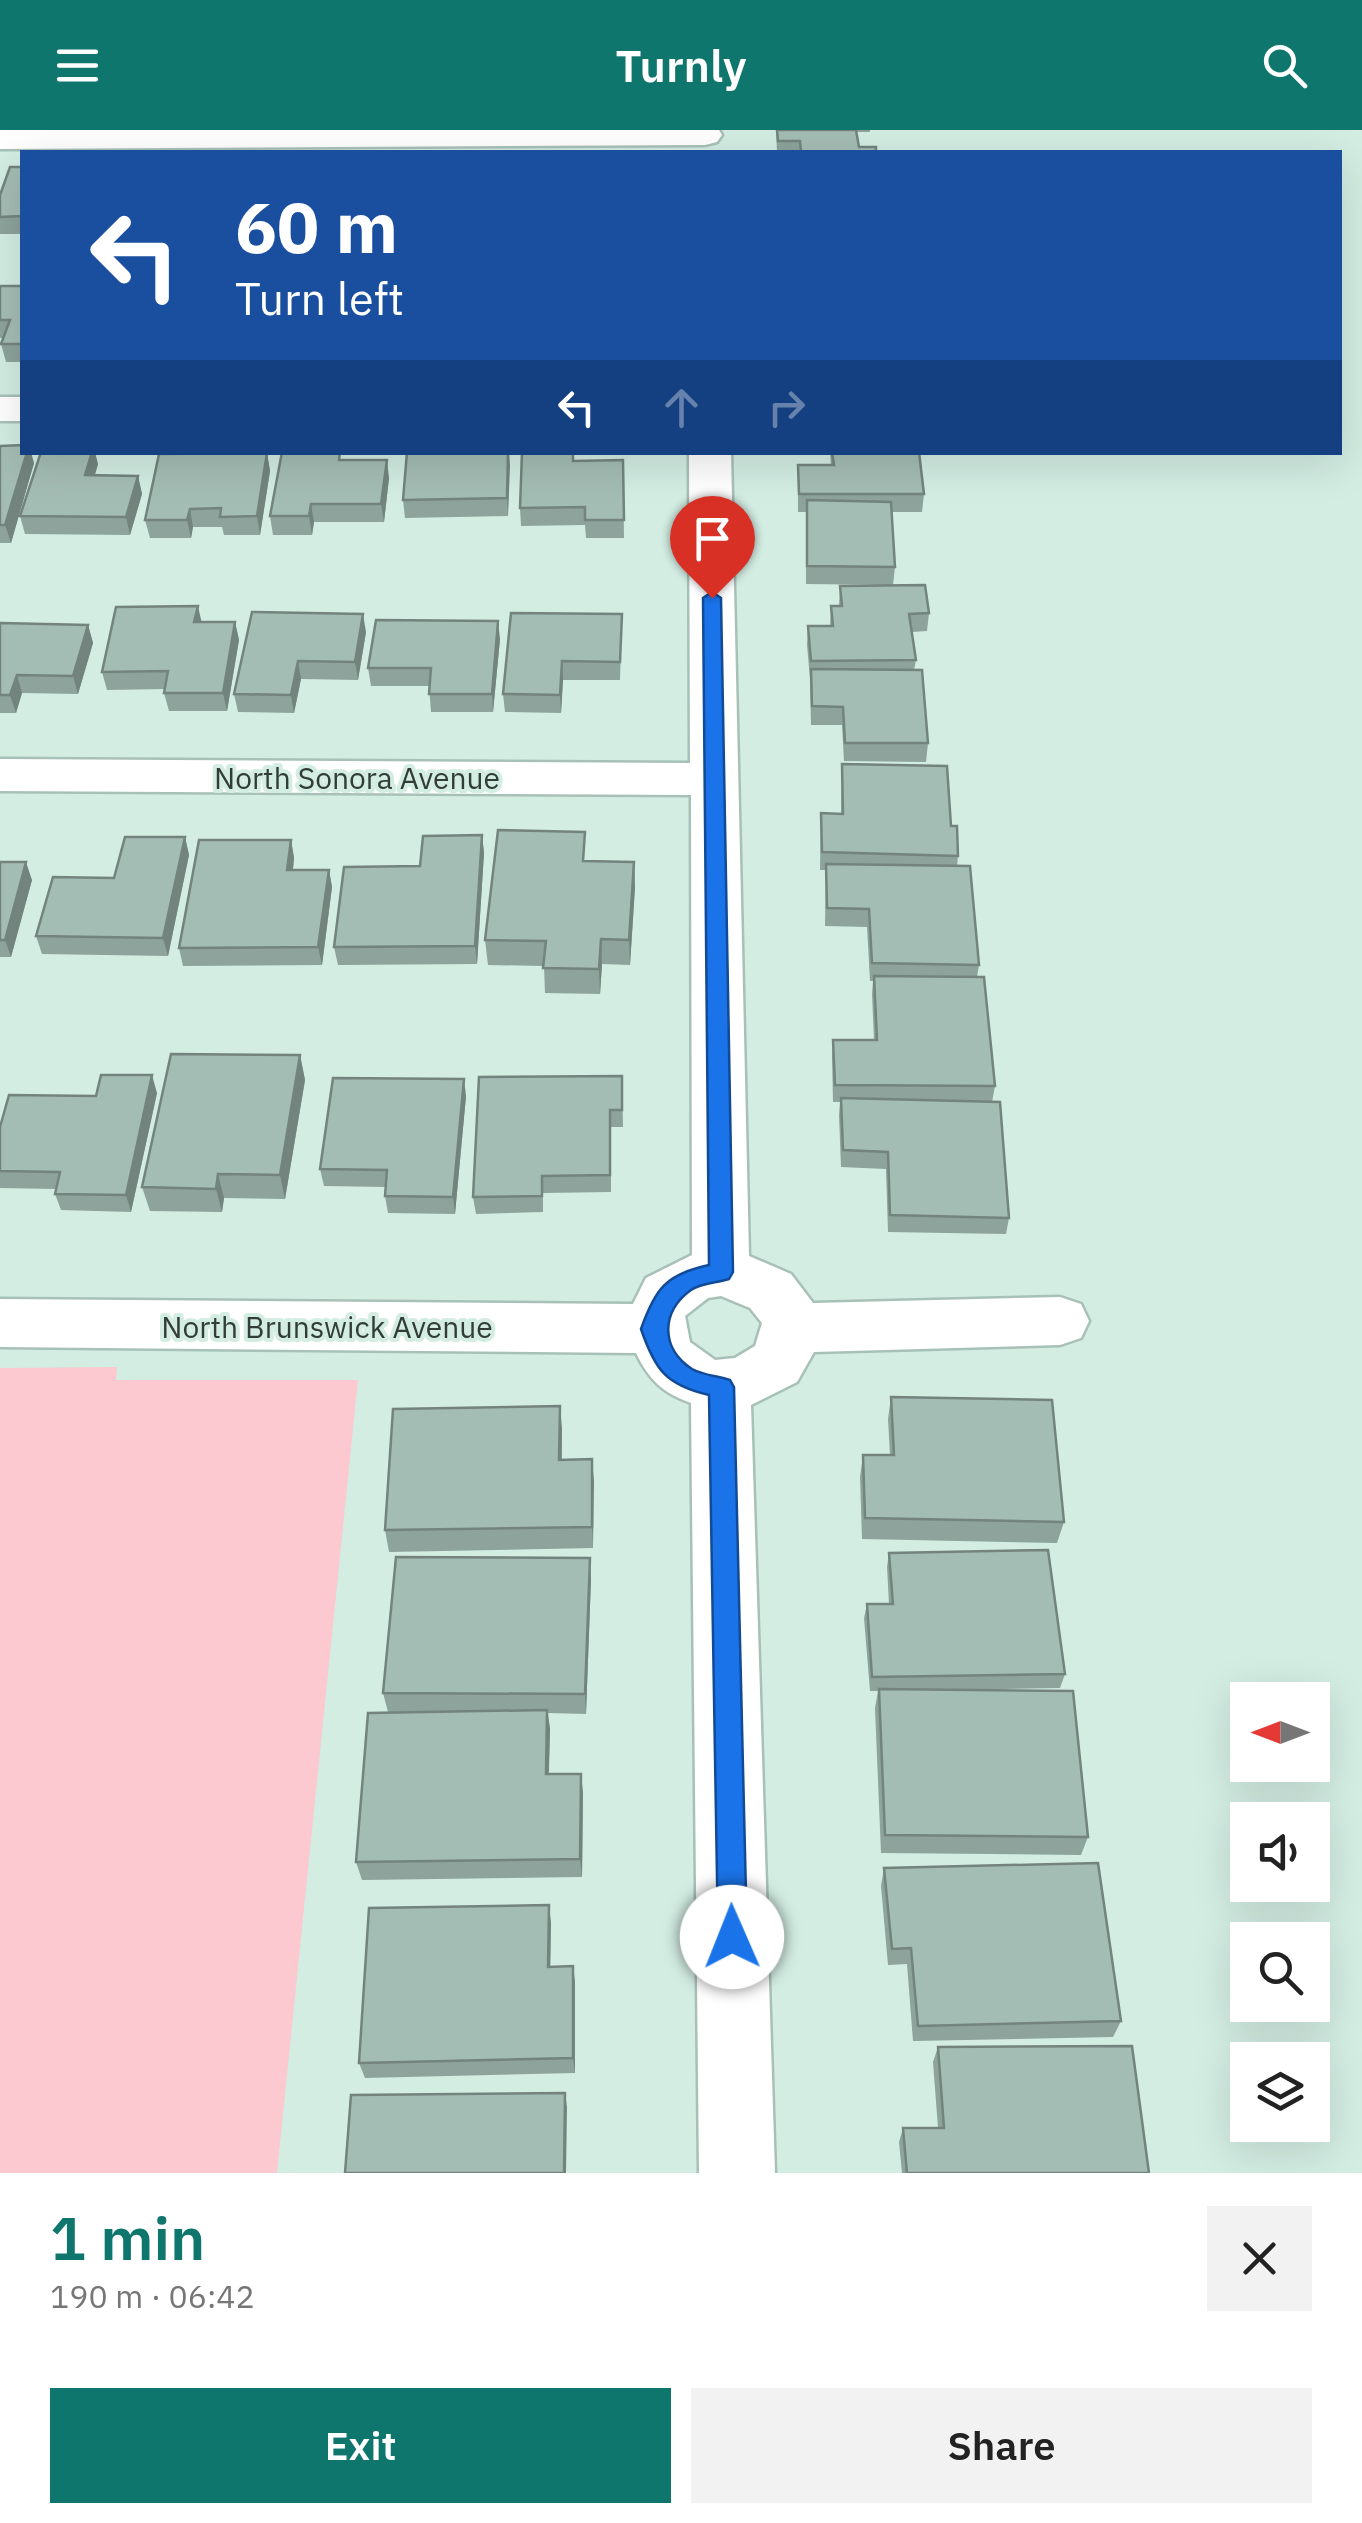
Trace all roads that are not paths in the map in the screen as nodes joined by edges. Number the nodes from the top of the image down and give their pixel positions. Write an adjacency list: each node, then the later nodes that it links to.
1 (0, 138): 2 (street)
2 (705, 139)
3 (710, 455): 5 (street)
4 (0, 775): 5 (street, North Sonora Avenue)
5 (715, 779): 6 (street)
6 (721, 1272): 9 (street); 10 (street)
7 (1060, 1321): 9 (street)
8 (0, 1324): 10 (street, North Brunswick Avenue)
9 (792, 1328): 11 (street)
10 (654, 1329): 11 (street)
11 (721, 1387): 12 (street)
12 (737, 2173)

